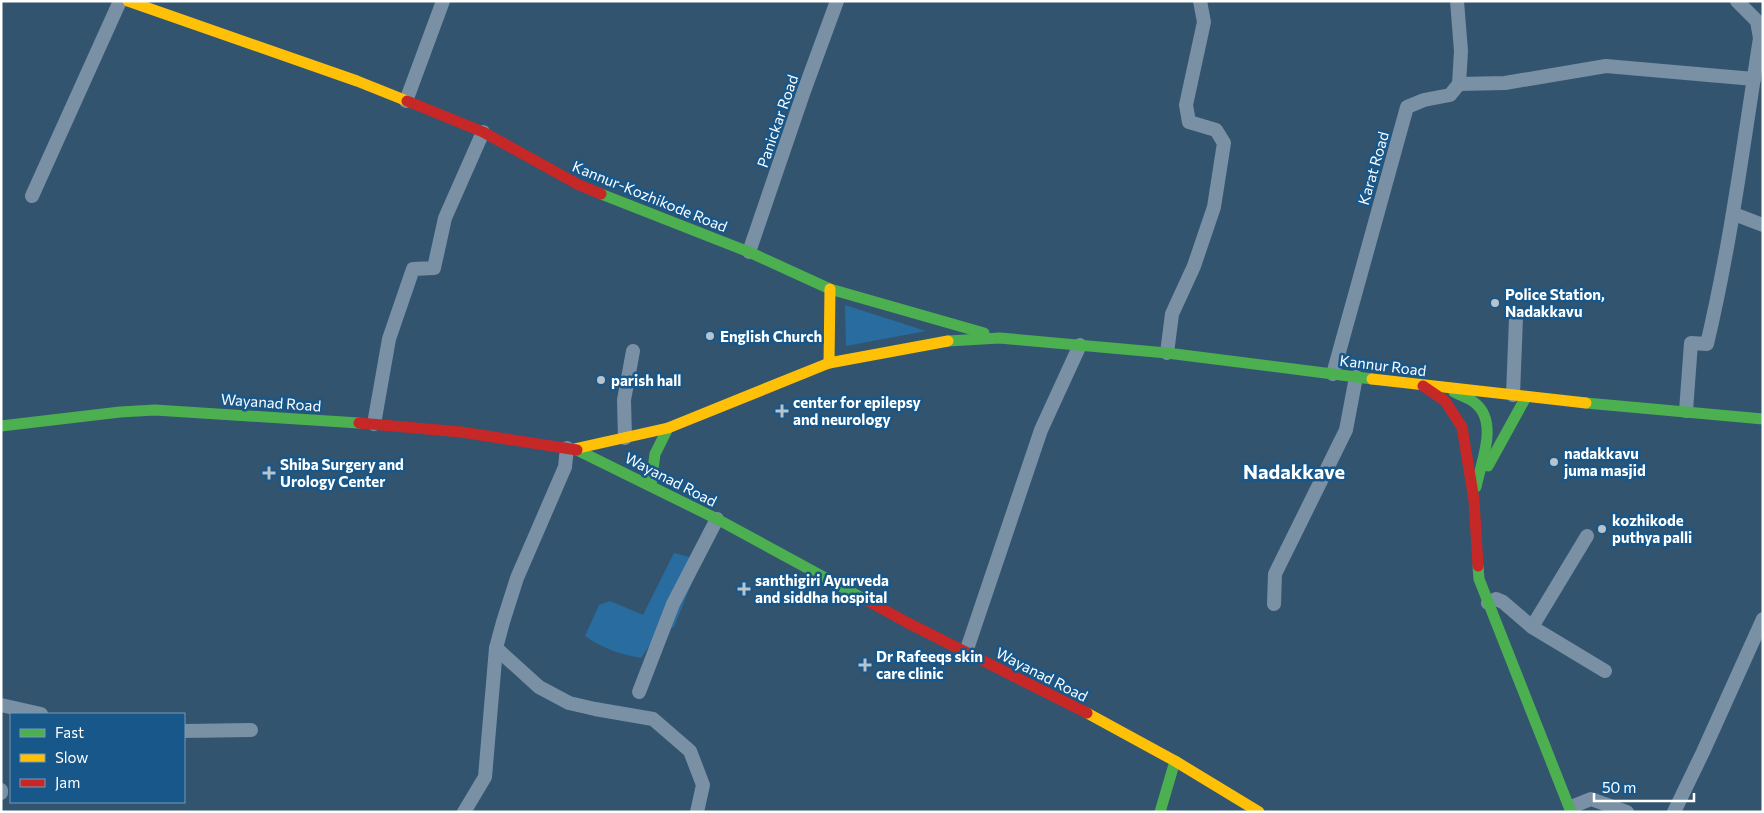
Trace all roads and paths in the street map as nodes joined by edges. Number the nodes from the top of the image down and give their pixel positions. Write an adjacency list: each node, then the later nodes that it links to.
1 (120, 1): 12 (street)
2 (128, 1): 10 (main road, Kannur-Kozhikode Road)
3 (442, 1): 10 (street)
4 (838, 1): 15 (street, Panickar Road)
5 (1200, 1): 21 (street)
6 (1456, 1): 9 (street)
7 (1737, 1): 8 (street)
8 (1754, 79): 9 (street); 13 (street)
9 (1459, 84): 23 (street, Karat Road)
10 (406, 101): 11 (main road, Kannur-Kozhikode Road)
11 (483, 132): 15 (main road, Kannur-Kozhikode Road); 30 (street)
12 (32, 196)
13 (1734, 214): 14 (street); 28 (street)
14 (1763, 225)
15 (749, 252): 16 (main road, Kannur-Kozhikode Road)
16 (830, 289): 18 (main road, Kannur-Kozhikode Road); 22 (main road)
17 (1516, 318): 27 (street)
18 (1000, 338): 19 (main road, Kannur Road); 22 (main road)
19 (1080, 345): 21 (main road, Kannur Road); 44 (street)
20 (633, 351): 33 (street)
21 (1167, 352): 23 (main road, Kannur Road)
22 (829, 363): 32 (main road)
23 (1333, 374): 24 (main road, Kannur Road)
24 (1356, 377): 25 (main road, Kannur Road); 40 (street)
25 (1422, 385): 26 (main road, Kannur Road); 36 (main road)
26 (1443, 387): 27 (main road, Kannur Road); 36 (main road)
27 (1520, 396): 28 (main road, Kannur Road); 36 (main road)
28 (1686, 411): 29 (main road, Kannur Road)
29 (1763, 419)
30 (374, 424): 31 (main road, Wayanad Road); 34 (main road, Wayanad Road)
31 (1, 426)
32 (668, 428): 33 (main road); 35 (main road)
33 (625, 438): 34 (main road)
34 (571, 449): 35 (main road, Wayanad Road); 43 (street)
35 (650, 485): 37 (main road, Wayanad Road)
36 (1474, 500): 39 (main road)
37 (717, 519): 44 (main road, Wayanad Road); 46 (street)
38 (1587, 536): 42 (street)
39 (1488, 603): 42 (street); 52 (main road)
40 (1274, 604)
41 (1763, 619): 58 (street)
42 (1532, 627): 45 (street)
43 (496, 648): 53 (street); 54 (street)
44 (966, 652): 51 (main road, Wayanad Road)
45 (1605, 671)
46 (639, 692)
47 (1, 705): 48 (street)
48 (37, 713)
49 (251, 730): 50 (street)
50 (185, 731)
51 (1175, 761): 55 (main road); 56 (main road, Wayanad Road)
52 (1571, 810): 57 (street)
53 (464, 812)
54 (697, 812)
55 (1160, 812)
56 (1259, 812)
57 (1627, 812)
58 (1674, 812)

